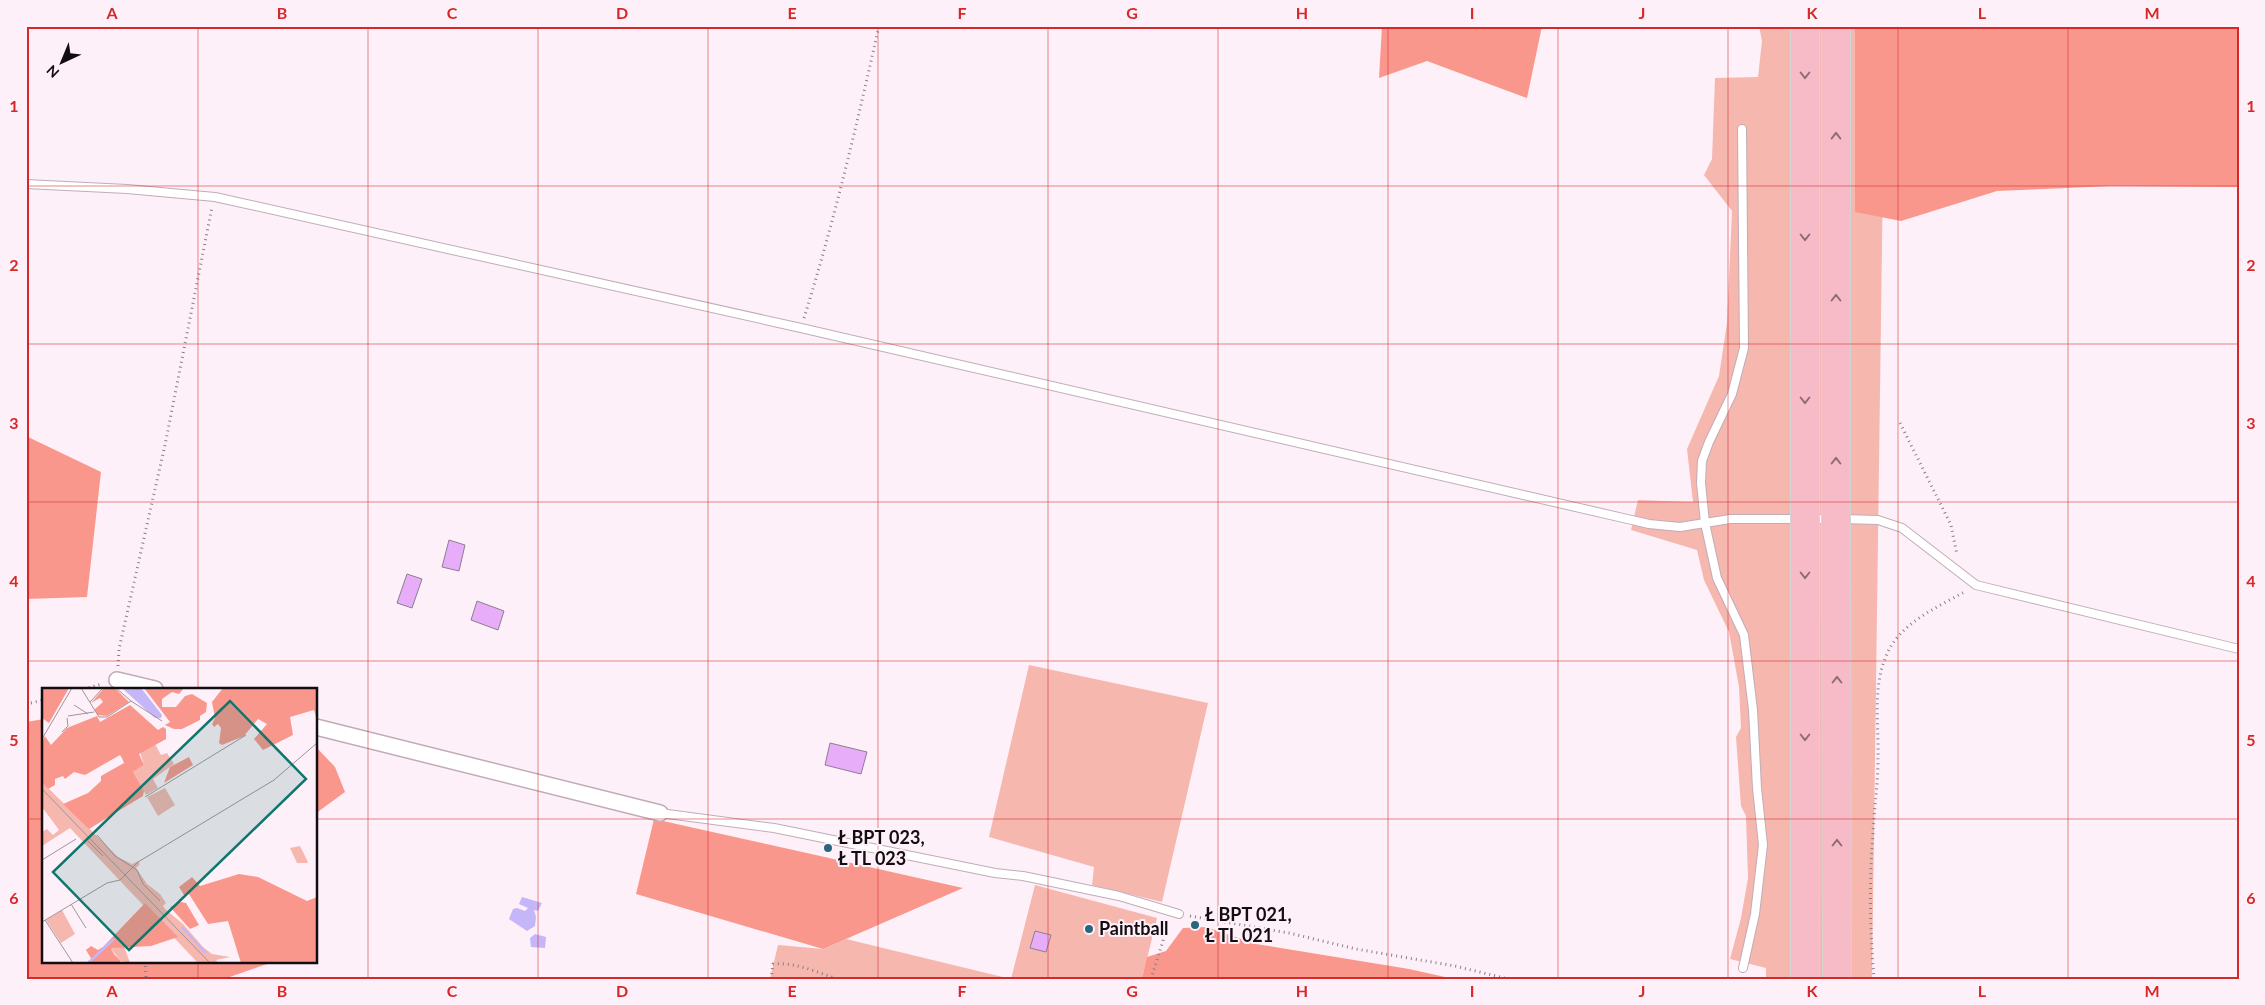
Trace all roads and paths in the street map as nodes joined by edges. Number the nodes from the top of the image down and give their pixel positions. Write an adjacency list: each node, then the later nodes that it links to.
1 (879, 26): 7 (path)
2 (1805, 26): 22 (highway, one-way to 22)
3 (1836, 26): 23 (highway, one-way to 3)
4 (1742, 129): 9 (lane)
5 (26, 184): 6 (lane)
6 (214, 197): 7 (lane); 13 (path)
7 (801, 328): 9 (lane)
8 (1900, 423): 10 (path)
9 (1705, 523): 11 (lane); 21 (lane)
10 (1958, 559)
11 (1976, 585): 12 (lane); 29 (path)
12 (2239, 649)
13 (117, 680): 14 (street)
14 (151, 688)
15 (42, 700): 16 (path)
16 (26, 704)
17 (318, 728): 18 (street)
18 (660, 813): 19 (lane)
19 (1176, 913): 27 (path); 28 (path)
20 (145, 962): 24 (path)
21 (1743, 968)
22 (1810, 969)
23 (1833, 969)
24 (146, 979)
25 (771, 979): 26 (path)
26 (837, 979)
27 (1151, 979)
28 (1508, 979)
29 (1874, 979)

